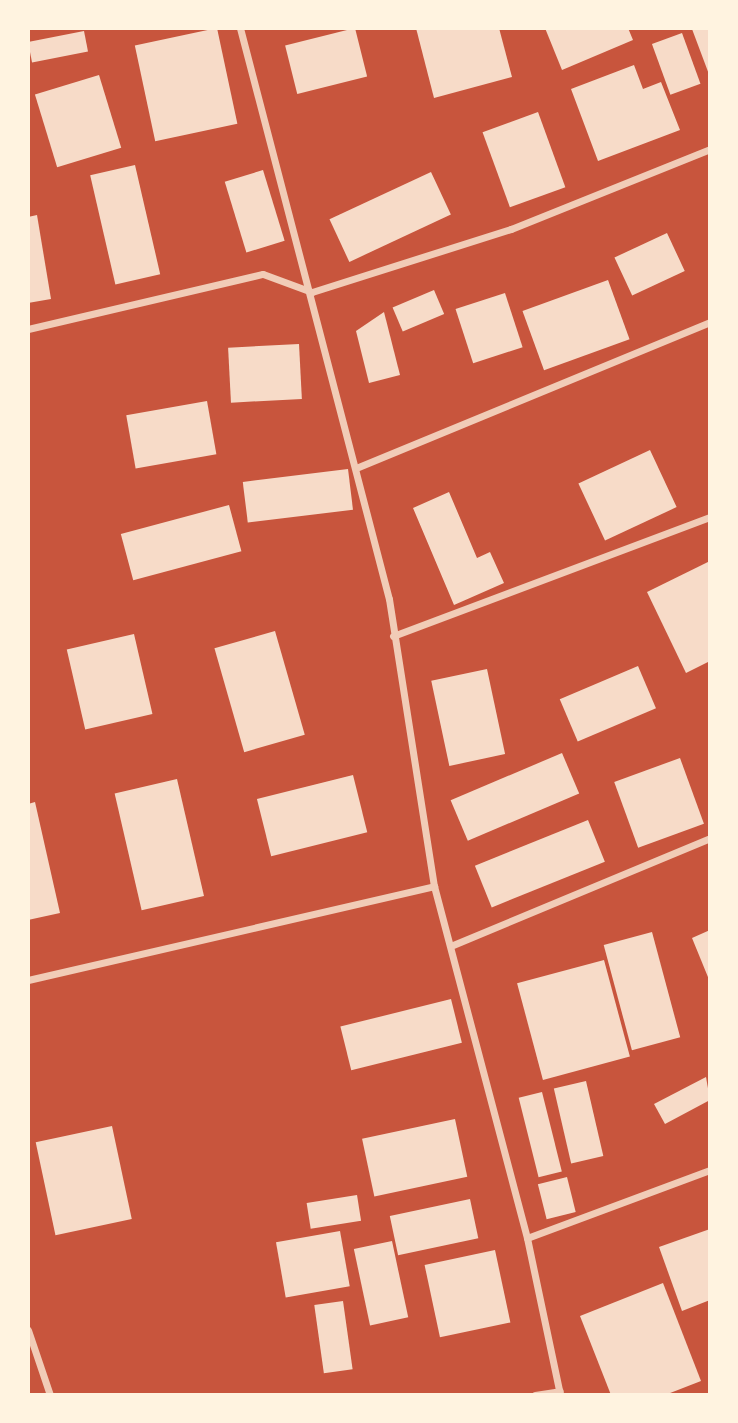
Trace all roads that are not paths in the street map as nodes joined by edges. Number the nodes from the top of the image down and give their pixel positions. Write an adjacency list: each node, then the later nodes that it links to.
1 (240, 28): 3 (street)
2 (710, 149): 3 (street)
3 (312, 292): 5 (street); 6 (street)
4 (710, 322): 6 (street)
5 (28, 329)
6 (356, 468): 8 (street)
7 (710, 517): 8 (street)
8 (393, 636): 10 (street)
9 (710, 838): 11 (street)
10 (434, 886): 11 (street); 12 (street)
11 (453, 945): 14 (street)
12 (28, 980)
13 (710, 1170): 14 (street)
14 (527, 1238): 16 (street)
15 (28, 1329): 17 (street)
16 (560, 1393): 18 (street)
17 (50, 1395)
18 (535, 1395)

